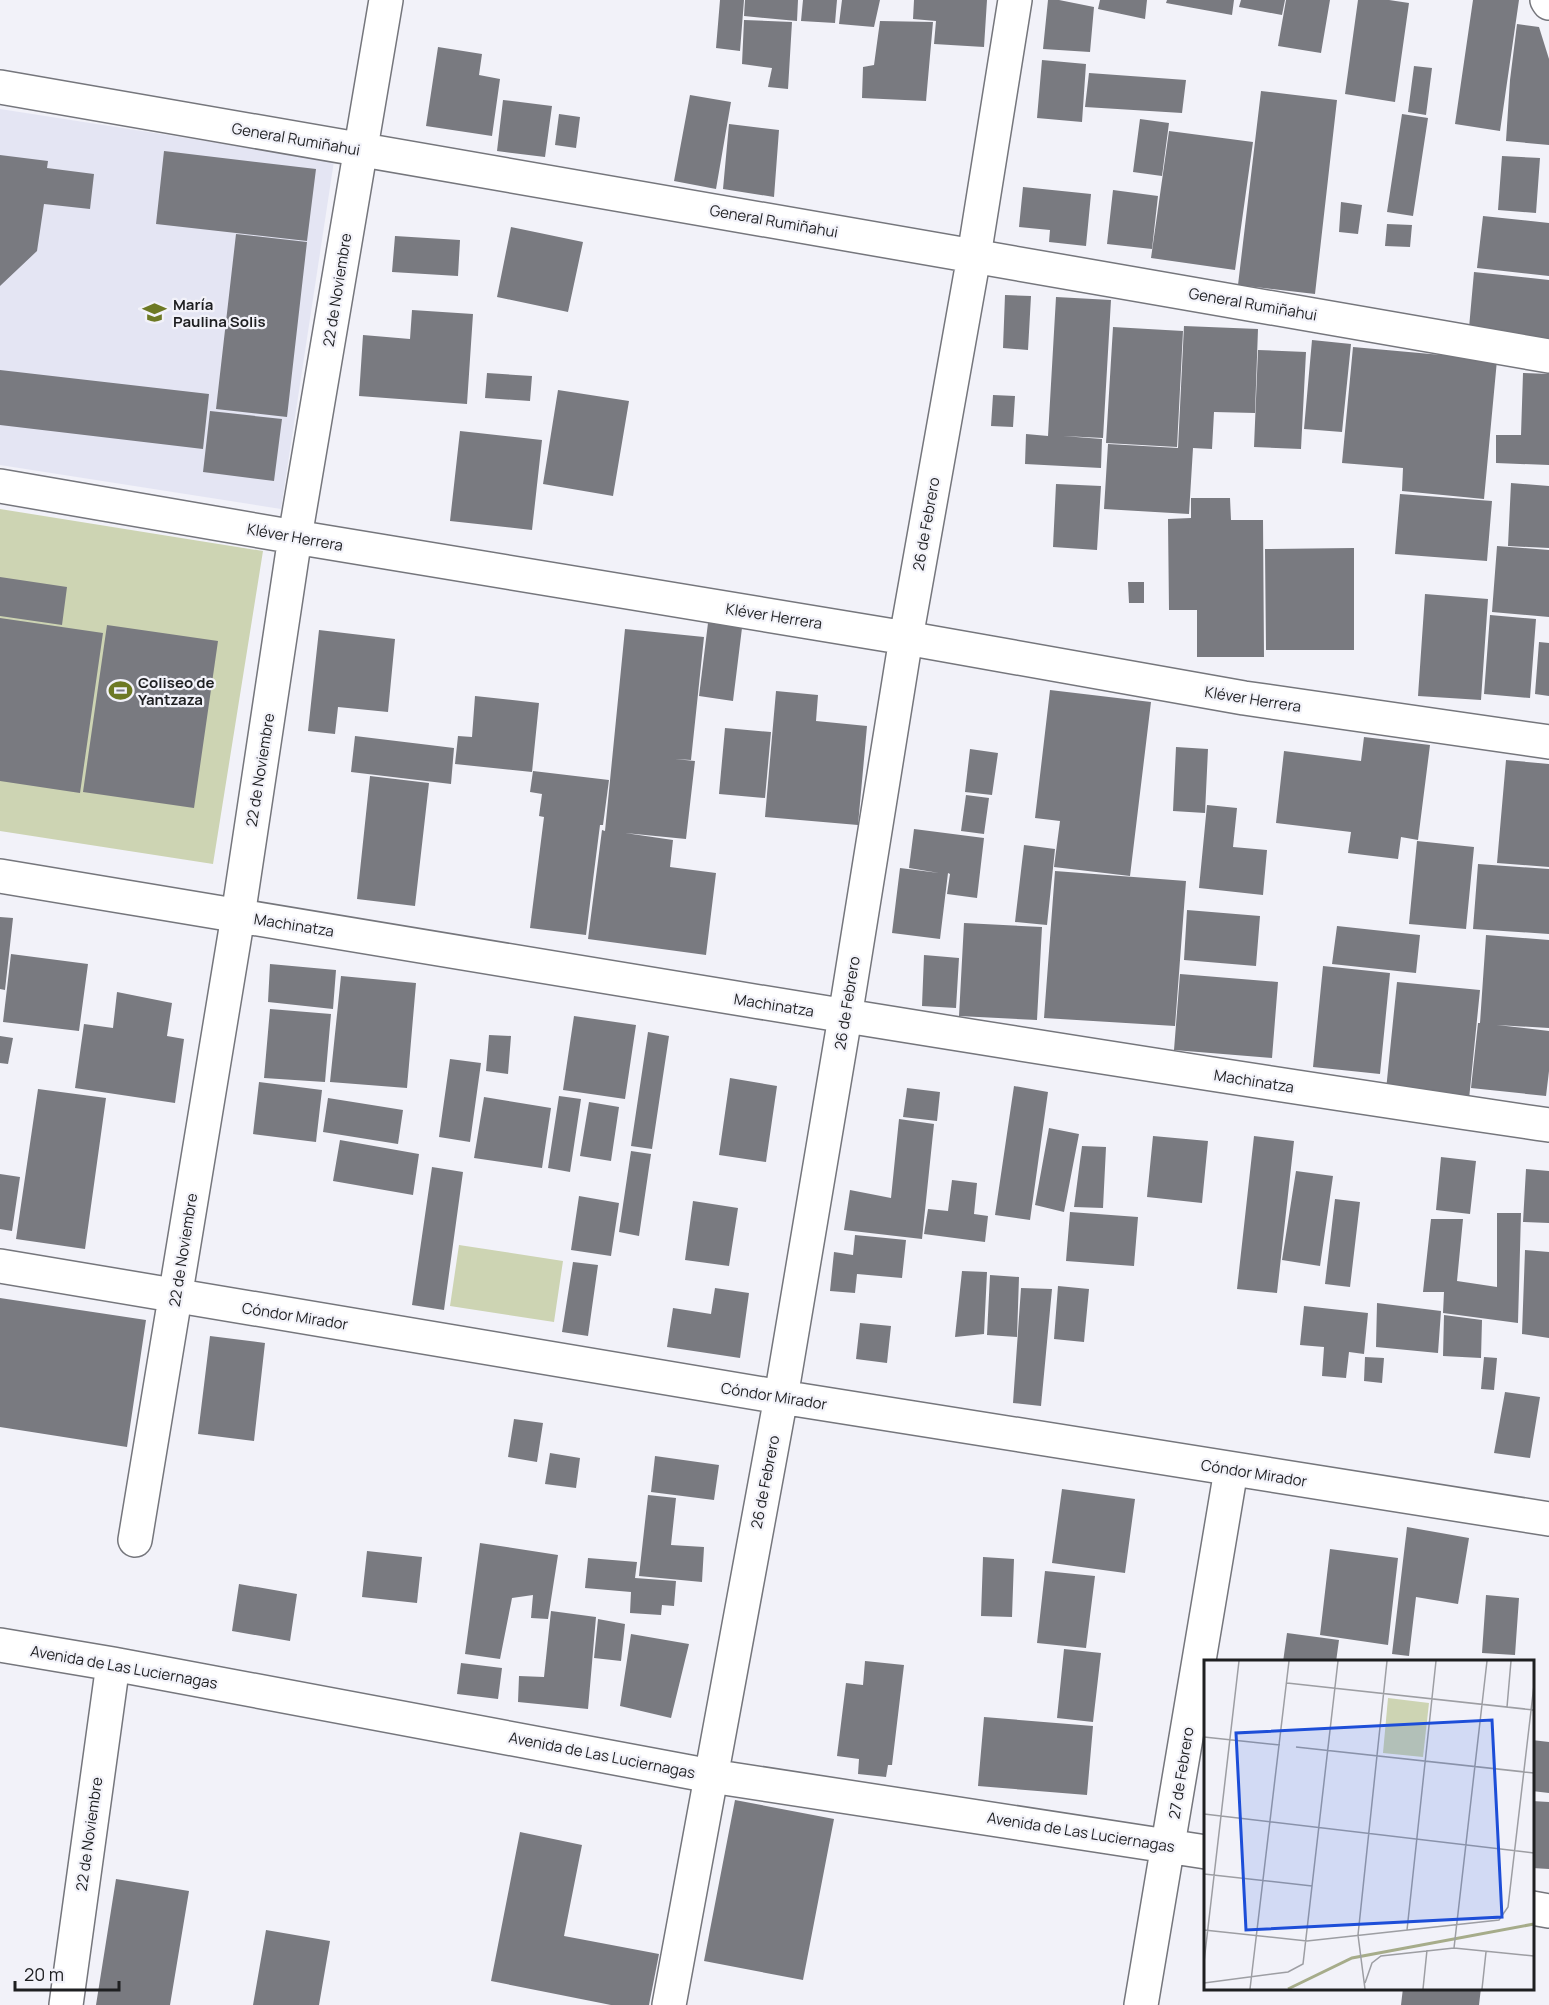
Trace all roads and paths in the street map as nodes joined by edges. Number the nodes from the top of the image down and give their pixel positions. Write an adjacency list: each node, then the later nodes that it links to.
1 (386, 0): 4 (street, 22 de Noviembre)
2 (1015, 0): 5 (street, 26 de Febrero)
3 (0, 87): 4 (street, General Rumiñahui)
4 (360, 150): 5 (street, General Rumiñahui); 8 (street, 22 de Noviembre)
5 (974, 256): 6 (street, General Rumiñahui); 9 (street, 26 de Febrero)
6 (1549, 356)
7 (0, 486): 8 (street, Kléver Herrera)
8 (295, 537): 9 (street, Kléver Herrera); 12 (street, 22 de Noviembre)
9 (906, 638): 10 (street, Kléver Herrera); 13 (street, 26 de Febrero)
10 (1549, 742)
11 (0, 876): 12 (street, Machinatza)
12 (238, 916): 13 (street, Machinatza); 16 (street, 22 de Noviembre)
13 (845, 1017): 14 (street, Machinatza); 17 (street, 26 de Febrero)
14 (1549, 1125)
15 (0, 1266): 16 (street, Cóndor Mirador)
16 (176, 1296): 17 (street, Cóndor Mirador); 20 (street, 22 de Noviembre)
17 (781, 1397): 18 (street, Cóndor Mirador); 23 (street, 26 de Febrero)
18 (1231, 1470): 19 (street, Cóndor Mirador); 24 (street, 27 de Febrero)
19 (1549, 1520)
20 (135, 1540)
21 (0, 1645): 22 (street, Avenida de Las Luciernagas)
22 (113, 1664): 23 (street, Avenida de Las Luciernagas); 28 (street, 22 de Noviembre)
23 (711, 1776): 24 (street, Avenida de Las Luciernagas); 29 (street, 26 de Febrero)
24 (1169, 1846): 25 (street, Avenida de Las Luciernagas); 30 (street, 27 de Febrero)
25 (1204, 1852)
26 (1534, 1908): 27 (street)
27 (1549, 1911)
28 (66, 2005)
29 (669, 2005)
30 (1141, 2005)

